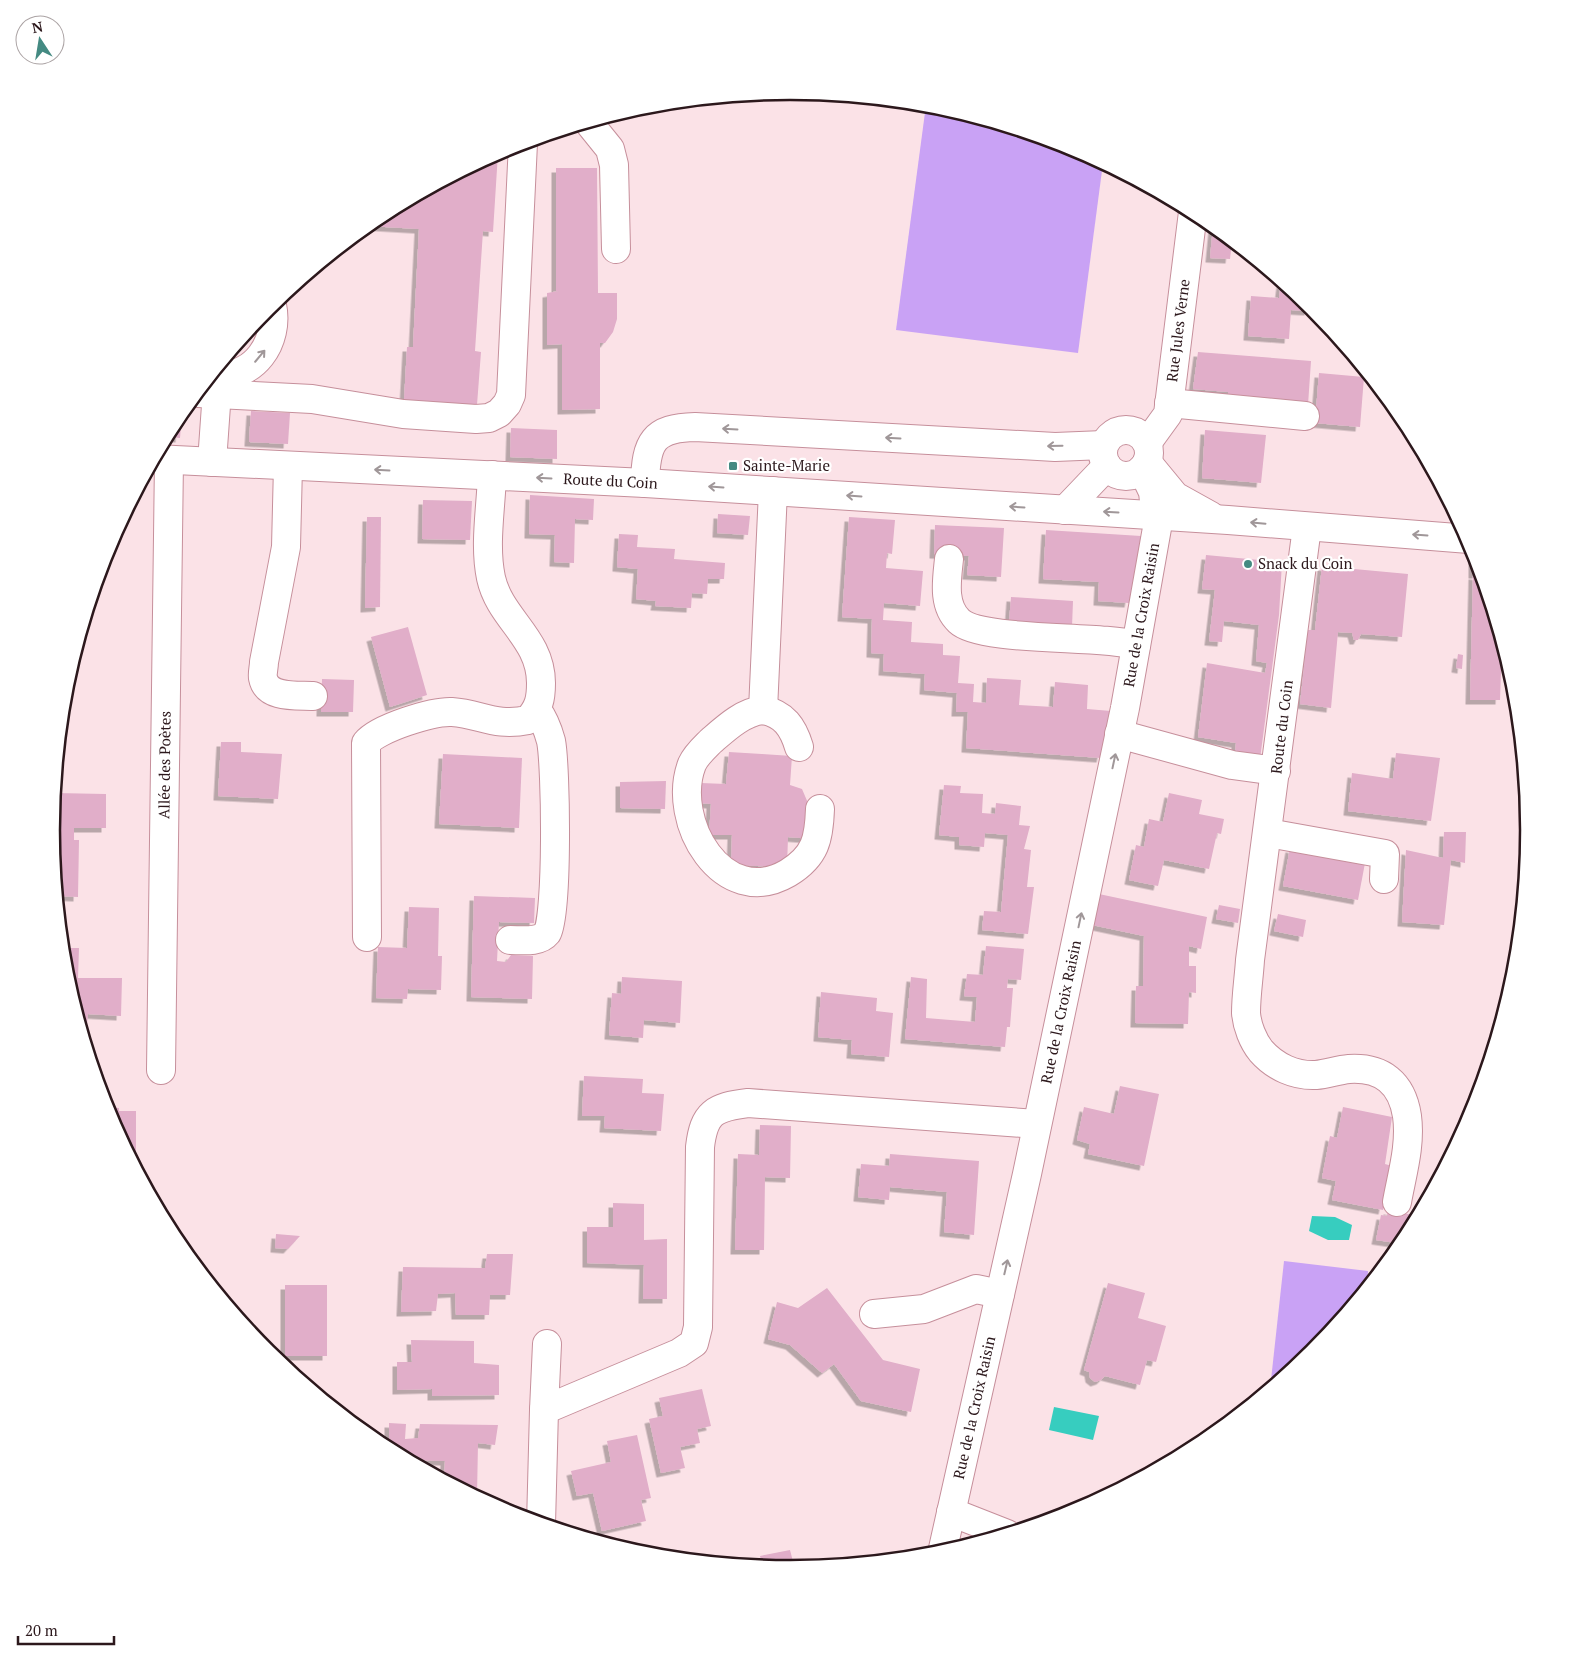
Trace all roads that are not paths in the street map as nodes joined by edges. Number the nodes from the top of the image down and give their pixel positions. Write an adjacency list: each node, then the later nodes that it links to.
1 (593, 128): 4 (street)
2 (523, 152): 7 (street)
3 (1192, 220): 9 (street, Rue Jules Verne)
4 (616, 250)
5 (273, 315): 6 (street, one-way to 5)
6 (213, 383)
7 (212, 384)
8 (211, 386): 14 (street)
9 (1169, 403): 10 (street); 12 (street, Rue Jules Verne)
10 (1305, 416)
11 (1105, 456): 12 (street); 12 (street, Route du Coin); 17 (street, one-way to 17); 19 (street, Route du Coin)
12 (1146, 458): 20 (street, Rue de la Croix Raisin); 21 (street, Route du Coin)
13 (162, 460): 14 (street, Route du Coin); 37 (street, Allée des Poètes)
14 (212, 462): 15 (street, Route du Coin)
15 (288, 466): 16 (street, Route du Coin, one-way to 15); 26 (street)
16 (492, 475): 17 (street, Route du Coin, one-way to 16); 27 (street)
17 (645, 483): 18 (street, Route du Coin, one-way to 17)
18 (774, 491): 19 (street, Route du Coin, one-way to 18); 28 (street)
19 (1065, 510): 20 (street, Route du Coin, one-way to 19)
20 (1156, 516): 21 (street, Route du Coin); 25 (street, Rue de la Croix Raisin)
21 (1221, 520): 22 (street, Route du Coin, one-way to 21)
22 (1307, 527): 23 (street, Route du Coin, one-way to 22); 31 (street, Route du Coin)
23 (1460, 538)
24 (949, 559): 25 (street)
25 (1136, 645): 29 (street, Rue de la Croix Raisin)
26 (313, 696)
27 (537, 710): 35 (street); 36 (street)
28 (762, 710): 30 (street); 32 (street)
29 (1119, 734): 31 (street); 38 (street, Rue de la Croix Raisin, one-way to 29)
30 (799, 747)
31 (1276, 771): 33 (street, Route du Coin)
32 (820, 809)
33 (1268, 833): 34 (street); 39 (street, Route du Coin)
34 (1384, 879)
35 (367, 937)
36 (510, 940)
37 (161, 1070)
38 (1037, 1124): 40 (street, Rue de la Croix Raisin, one-way to 38); 43 (street)
39 (1397, 1202)
40 (1000, 1294): 41 (street); 44 (street, Rue de la Croix Raisin)
41 (874, 1314)
42 (547, 1344): 43 (street)
43 (544, 1410): 45 (street)
44 (951, 1512): 46 (street); 47 (street, Rue de la Croix Raisin)
45 (541, 1516)
46 (998, 1530)
47 (944, 1544)

